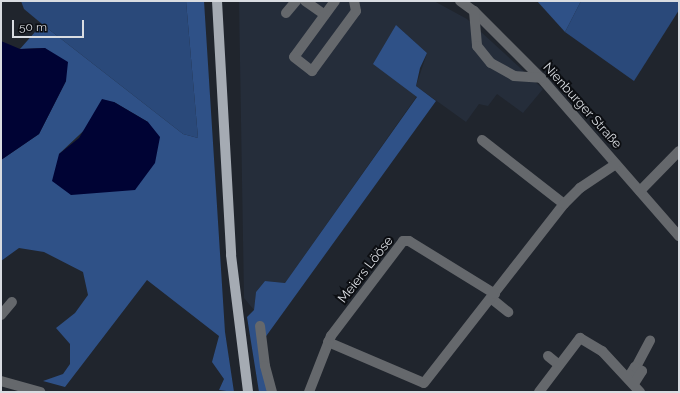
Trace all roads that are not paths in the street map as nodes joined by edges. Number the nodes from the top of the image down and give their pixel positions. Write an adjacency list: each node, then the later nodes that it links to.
1 (217, 1): 29 (main road)
2 (296, 1): 8 (street)
3 (305, 1): 9 (street)
4 (336, 1): 9 (street)
5 (354, 1): 9 (street)
6 (460, 1): 7 (street, Nienburger Straße)
7 (474, 11): 10 (street, Nienburger Straße); 10 (street)
8 (286, 13)
9 (325, 15)
10 (540, 78): 13 (street, Nienburger Straße)
11 (482, 140): 15 (street)
12 (679, 151): 14 (street)
13 (616, 164): 14 (street, Nienburger Straße); 15 (street)
14 (640, 191): 16 (street, Nienburger Straße)
15 (564, 204): 17 (street)
16 (679, 236)
17 (493, 296): 19 (street, Meiers Lööse); 23 (street); 23 (street, Meiers Lööse)
18 (12, 302): 20 (street)
19 (508, 312)
20 (1, 315)
21 (260, 326): 30 (street)
22 (650, 341): 27 (street)
23 (328, 342): 31 (street, Meiers Lööse)
24 (548, 356): 25 (street)
25 (560, 365): 27 (street); 32 (street)
26 (1, 381): 28 (street)
27 (634, 385)
28 (38, 392)
29 (248, 392)
30 (272, 392)
31 (310, 392)
32 (539, 392)

